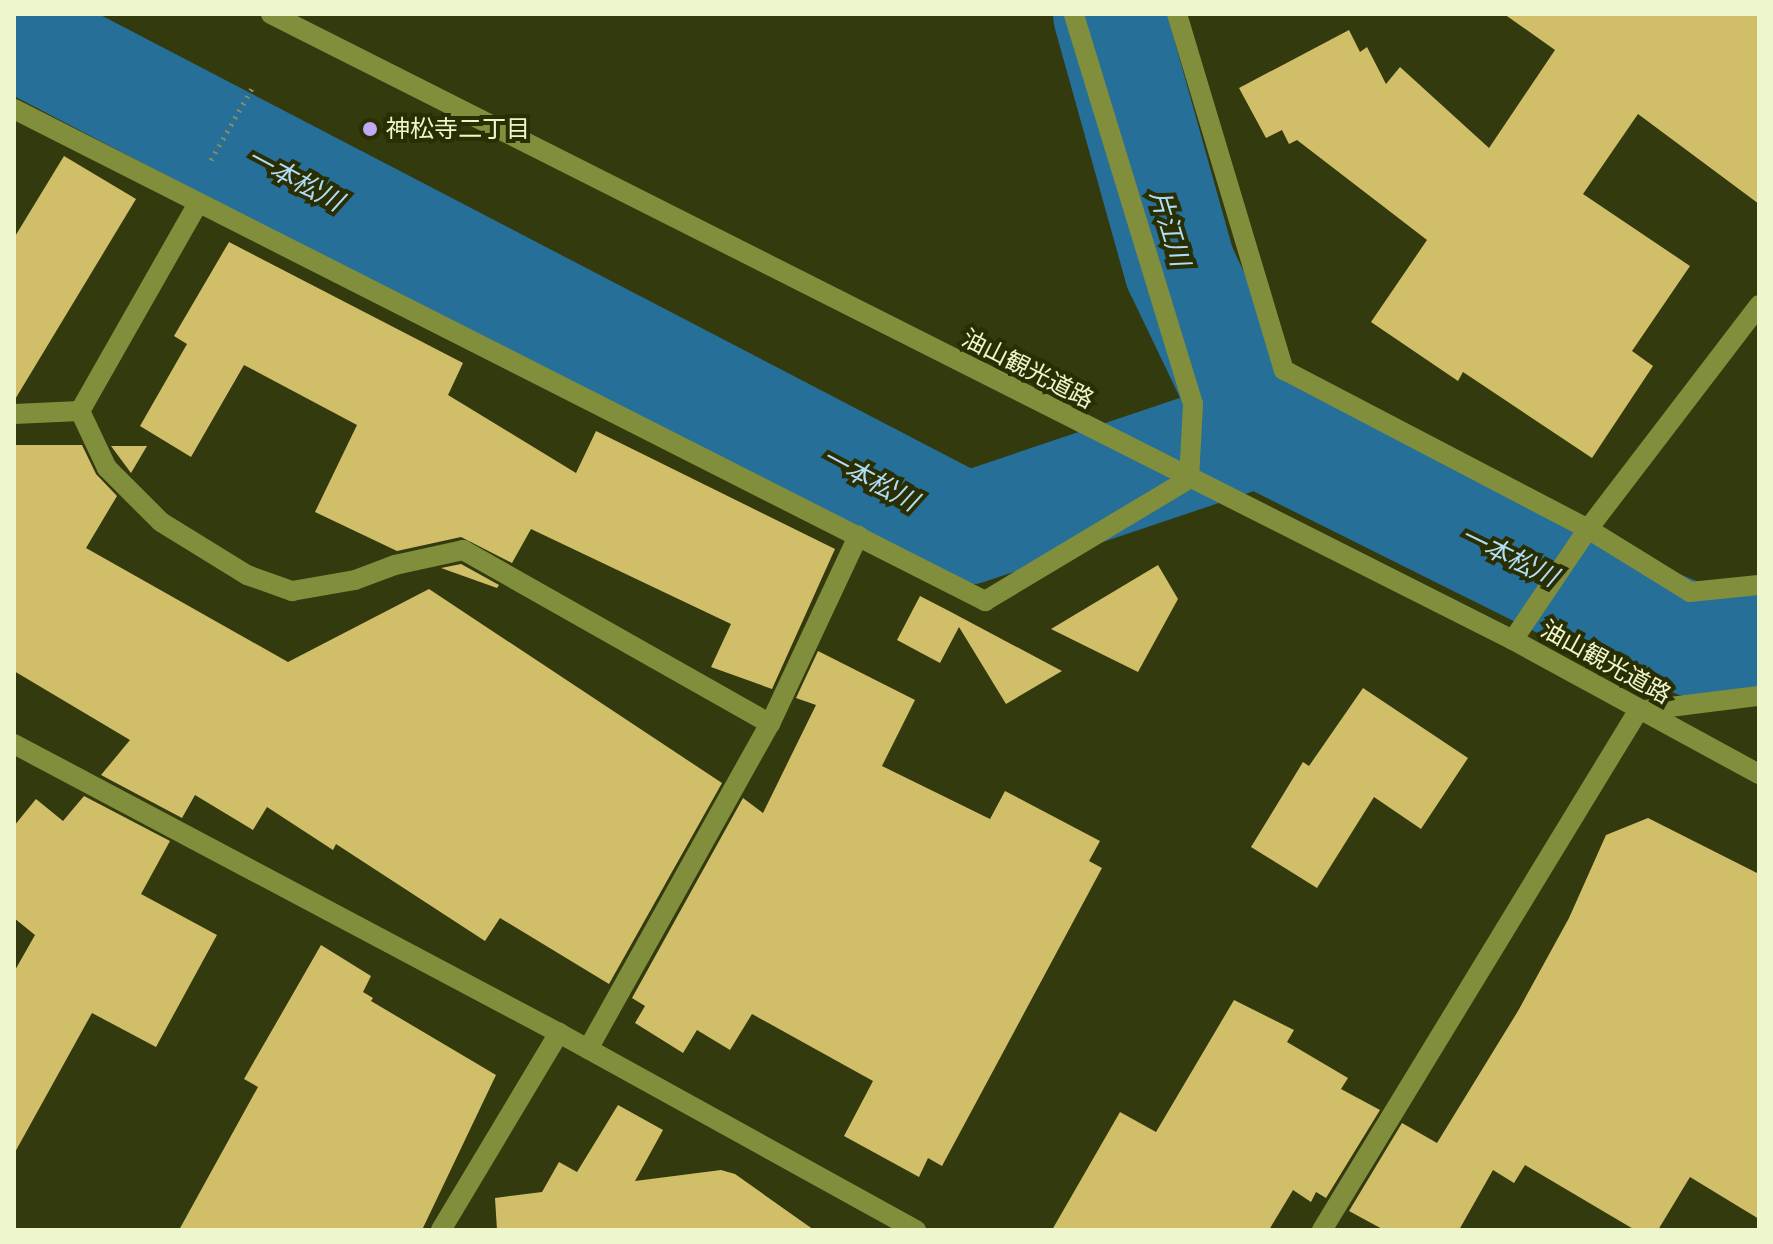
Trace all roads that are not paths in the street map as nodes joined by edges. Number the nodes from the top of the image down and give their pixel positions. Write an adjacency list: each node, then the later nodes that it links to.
1 (271, 14): 9 (street, 油山観光道路)
2 (1074, 14): 9 (street)
3 (1177, 14): 10 (street)
4 (14, 109): 5 (street)
5 (198, 203): 7 (street); 11 (street)
6 (1759, 305): 10 (street)
7 (80, 411): 8 (street); 16 (street)
8 (14, 414)
9 (1185, 473): 11 (street); 13 (street, 油山観光道路)
10 (1588, 529): 12 (street); 13 (street)
11 (858, 536): 16 (street)
12 (1759, 585)
13 (1519, 632): 15 (street, 油山観光道路)
14 (1759, 696): 15 (street)
15 (1638, 711): 18 (street, 油山観光道路); 23 (street)
16 (770, 724): 20 (street)
17 (14, 744): 19 (street)
18 (1759, 774)
19 (559, 1033): 20 (street); 21 (street)
20 (588, 1049): 22 (street)
21 (441, 1230)
22 (916, 1230)
23 (1322, 1230)

